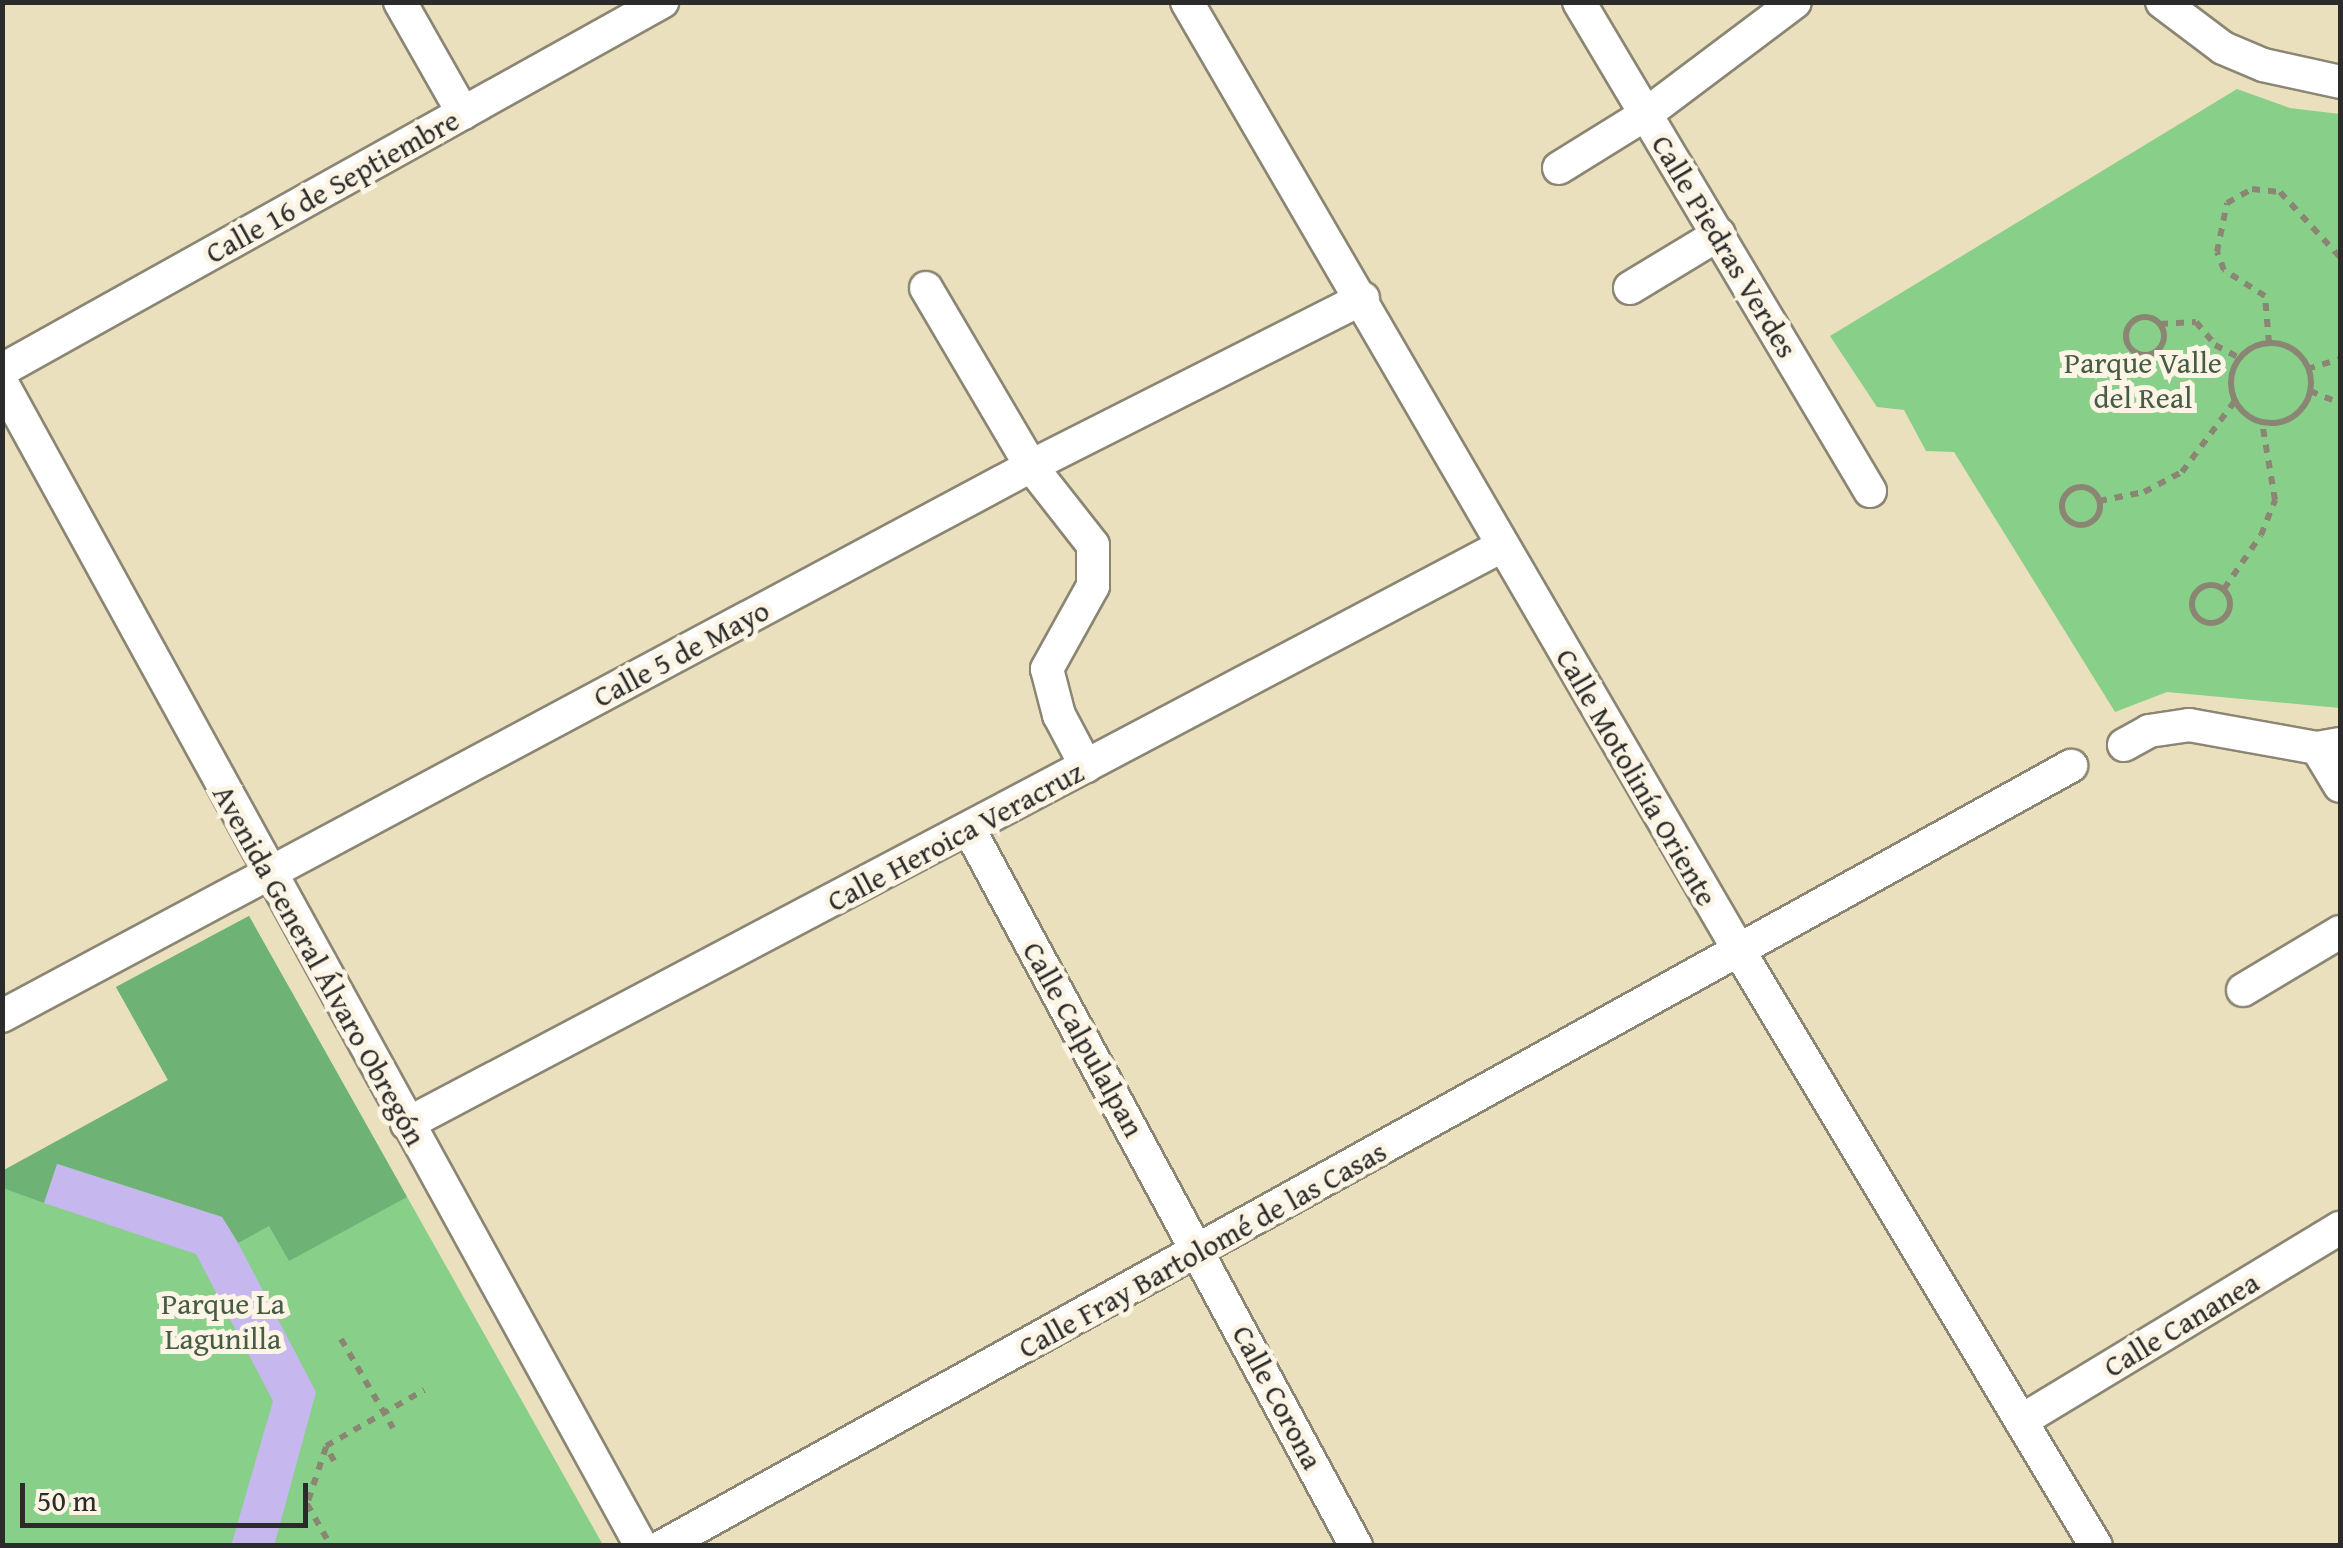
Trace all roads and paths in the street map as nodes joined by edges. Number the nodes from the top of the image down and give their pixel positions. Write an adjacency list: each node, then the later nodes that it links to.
1 (400, 2): 8 (street)
2 (662, 2): 8 (street, Calle 16 de Septiembre)
3 (1187, 2): 15 (street, Calle Motolinía Oriente)
4 (1579, 2): 9 (street, Calle Piedras Verdes)
5 (1795, 2): 9 (street)
6 (2181, 8): 7 (street)
7 (2340, 82)
8 (463, 113): 21 (street, Calle 16 de Septiembre)
9 (1646, 114): 10 (street); 11 (street, Calle Piedras Verdes)
10 (1560, 168)
11 (1719, 234): 14 (street); 28 (street, Calle Piedras Verdes)
12 (2340, 258): 17 (path)
13 (926, 288): 27 (street)
14 (1630, 288)
15 (1363, 298): 27 (street, Calle 5 de Mayo); 30 (street, Calle Motolinía Oriente)
16 (2160, 324): 16 (path); 18 (path)
17 (2269, 343): 18 (path); 20 (path)
18 (2239, 358): 24 (path)
19 (2340, 359): 20 (path)
20 (2307, 368): 23 (path)
21 (2, 370)
22 (2, 383): 38 (street, Avenida General Álvaro Obregón)
23 (2310, 392): 25 (path); 26 (path)
24 (2234, 401): 26 (path); 29 (path)
25 (2340, 402)
26 (2262, 422): 31 (path)
27 (1031, 466): 34 (street); 38 (street, Calle 5 de Mayo)
28 (1870, 491)
29 (2099, 500): 29 (path)
30 (1502, 546): 34 (street, Calle Heroica Veracruz); 40 (street, Calle Motolinía Oriente)
31 (2224, 589): 31 (path)
32 (2124, 745): 33 (street)
33 (2329, 746): 36 (street)
34 (1086, 766): 37 (street, Calle Heroica Veracruz)
35 (2071, 766): 40 (street, Calle Fray Bartolomé de las Casas)
36 (2340, 786)
37 (969, 829): 43 (street, Calle Heroica Veracruz); 45 (street, Calle Calpulalpan)
38 (269, 874): 42 (street, Calle 5 de Mayo); 43 (street, Avenida General Álvaro Obregón)
39 (2340, 932): 41 (street)
40 (1742, 954): 45 (street, Calle Fray Bartolomé de las Casas); 49 (street, Calle Motolinía Oriente)
41 (2243, 990)
42 (2, 1016)
43 (407, 1124): 54 (street, Avenida General Álvaro Obregón)
44 (2340, 1228): 49 (street, Calle Cananea)
45 (1200, 1249): 55 (street, Calle Fray Bartolomé de las Casas); 56 (street, Calle Corona)
46 (341, 1339): 48 (path)
47 (424, 1390): 48 (path)
48 (384, 1413): 50 (path); 51 (path)
49 (2021, 1421): 57 (street, Calle Motolinía Oriente)
50 (394, 1428)
51 (326, 1446): 52 (path); 53 (path)
52 (334, 1460)
53 (331, 1546)
54 (641, 1546)
55 (663, 1546)
56 (1356, 1546)
57 (2096, 1546)

